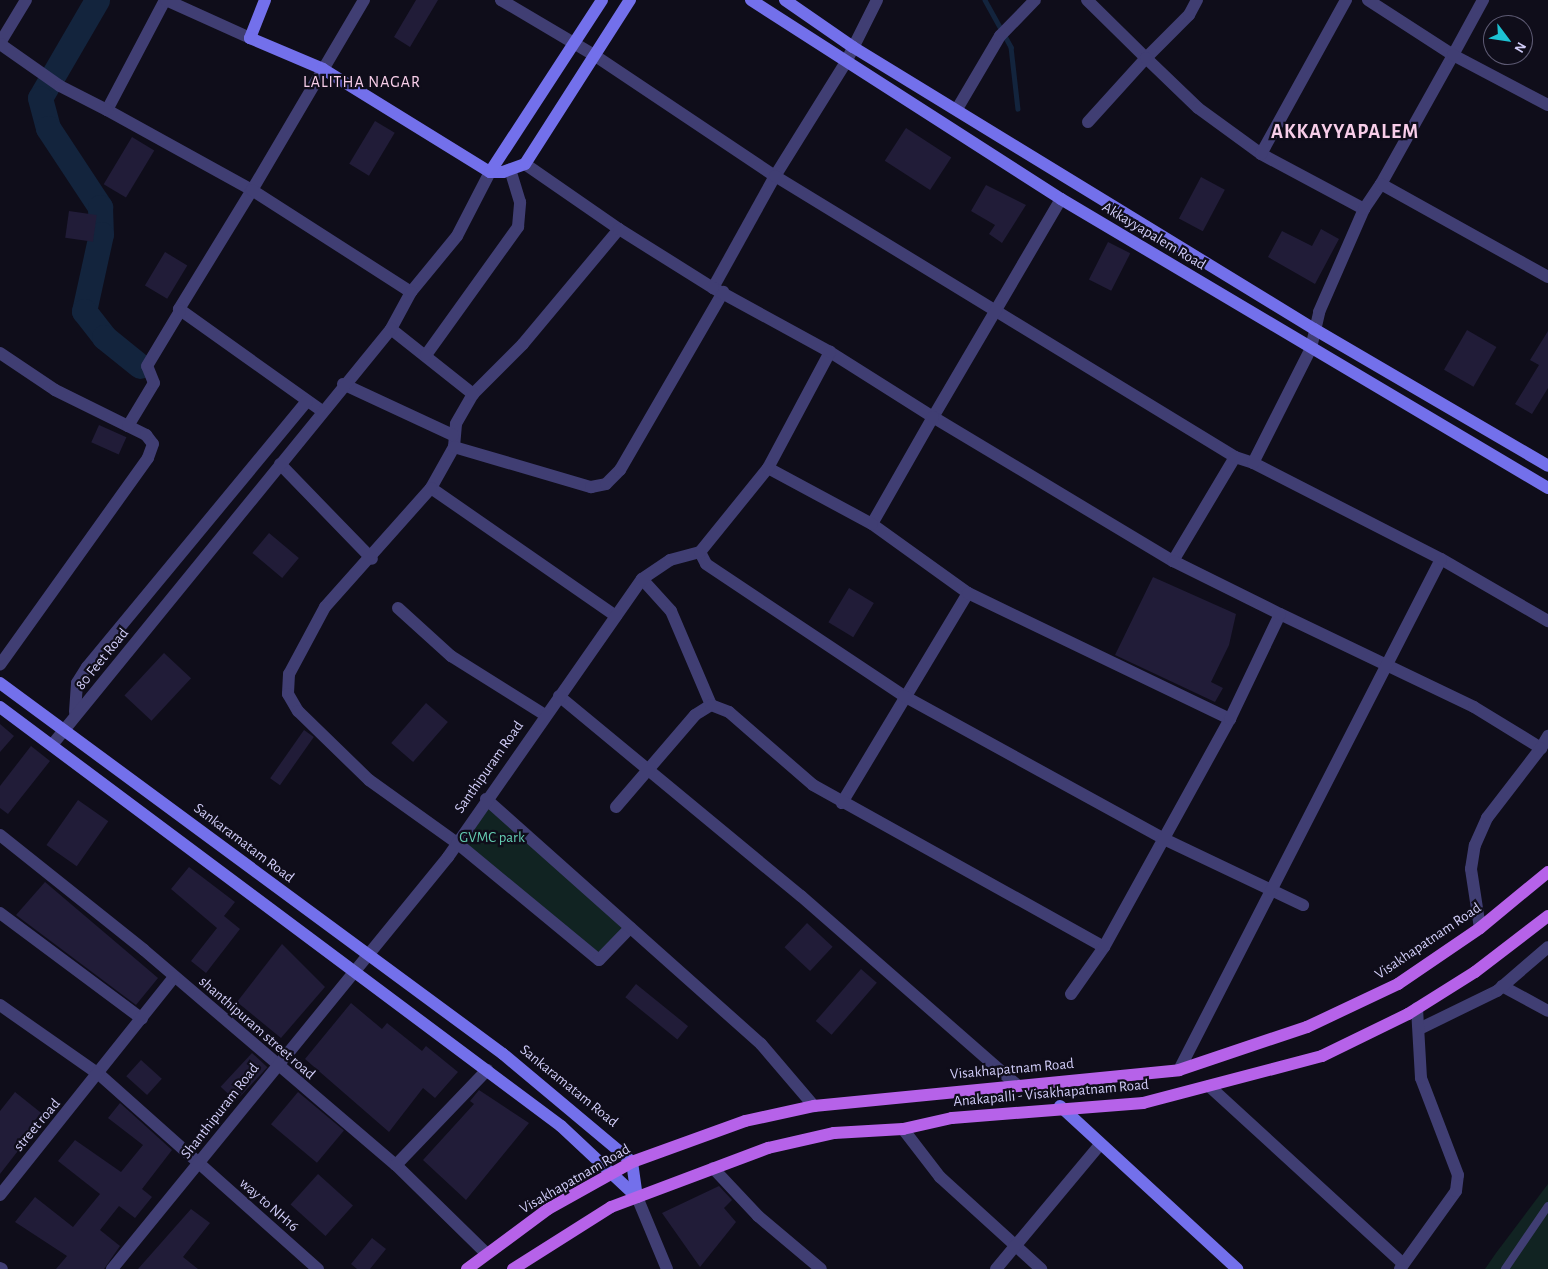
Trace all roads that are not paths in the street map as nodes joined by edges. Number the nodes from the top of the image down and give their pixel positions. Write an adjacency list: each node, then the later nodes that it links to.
1 (26, 0): 19 (street)
2 (166, 0): 17 (street); 28 (street)
3 (265, 0): 17 (main road)
4 (364, 0): 25 (street)
5 (501, 0): 18 (street)
6 (602, 0): 18 (main road)
7 (630, 0): 21 (main road)
8 (751, 0): 24 (main road, Akkayyapalem Road)
9 (785, 0): 20 (main road)
10 (877, 0): 20 (street)
11 (1035, 0): 27 (street)
12 (1087, 0): 23 (street)
13 (1197, 0): 23 (street)
14 (1346, 0): 30 (street)
15 (1368, 0): 22 (street)
16 (1483, 0): 22 (street)
17 (250, 38): 25 (main road)
18 (571, 41): 21 (street); 33 (main road)
19 (0, 44): 28 (street)
20 (853, 47): 24 (street); 27 (main road)
21 (594, 55): 31 (main road); 34 (street)
22 (1453, 55): 26 (street); 35 (street)
23 (1146, 58): 29 (street); 30 (street)
24 (846, 62): 34 (street); 37 (main road, Akkayyapalem Road)
25 (323, 69): 33 (main road); 36 (street)
26 (1548, 105)
27 (957, 109): 46 (main road)
28 (107, 110): 36 (street)
29 (1088, 122)
30 (1261, 154): 38 (street)
31 (525, 164): 32 (main road); 39 (street)
32 (510, 170): 33 (main road); 50 (street)
33 (490, 172): 42 (street, 80 Feet Road)
34 (775, 176): 41 (street); 44 (street)
35 (1381, 184): 38 (street); 40 (street)
36 (252, 190): 42 (street); 43 (street)
37 (1061, 199): 44 (street); 47 (main road, Akkayyapalem Road)
38 (1364, 209): 46 (street)
39 (619, 229): 41 (street); 52 (street)
40 (1548, 277)
41 (718, 290): 48 (street); 57 (street)
42 (411, 292): 45 (street, 80 Feet Road)
43 (180, 312): 53 (street); 56 (street)
44 (994, 312): 55 (street); 58 (street)
45 (391, 329): 50 (street); 51 (street, 80 Feet Road)
46 (1314, 329): 47 (street); 61 (main road)
47 (1311, 348): 59 (street); 64 (main road, Akkayyapalem Road)
48 (830, 352): 55 (street); 62 (street)
49 (0, 353): 56 (street)
50 (426, 355): 52 (street)
51 (343, 384): 54 (street, 80 Feet Road); 57 (street)
52 (473, 394): 57 (street)
53 (307, 401): 54 (street); 83 (street, 80 Feet Road)
54 (322, 412): 60 (street, 80 Feet Road)
55 (933, 417): 65 (street); 69 (street)
56 (128, 426): 76 (street)
57 (454, 441): 63 (street)
58 (1235, 456): 59 (street); 69 (street)
59 (1253, 463): 67 (street)
60 (280, 464): 68 (street); 83 (street, 80 Feet Road)
61 (1548, 466)
62 (768, 468): 65 (street); 66 (street)
63 (431, 488): 68 (street); 74 (street)
64 (1548, 488)
65 (872, 524): 71 (street)
66 (700, 552): 70 (street); 80 (street)
67 (1441, 559): 75 (street); 77 (street)
68 (372, 560): 96 (street)
69 (1173, 561): 73 (street)
70 (642, 579): 74 (street, Santhipuram Road); 81 (street)
71 (968, 594): 80 (street); 85 (street)
72 (398, 608): 84 (street)
73 (1280, 614): 77 (street); 85 (street)
74 (616, 616): 79 (street, Santhipuram Road)
75 (1548, 621)
76 (0, 665)
77 (1388, 669): 89 (street); 98 (street)
78 (0, 683): 86 (main road, Sankaramatam Road)
79 (559, 696): 84 (street, Santhipuram Road); 90 (street)
80 (904, 696): 92 (street); 95 (street)
81 (711, 706): 90 (street); 92 (street)
82 (0, 707): 88 (main road)
83 (76, 712): 86 (street)
84 (545, 715): 91 (street, Santhipuram Road)
85 (1230, 719): 95 (street)
86 (65, 728): 88 (street); 106 (main road, Sankaramatam Road)
87 (1548, 736): 89 (street)
88 (52, 746): 107 (main road)
89 (1541, 748): 103 (street)
90 (648, 772): 93 (street); 120 (street)
91 (486, 799): 96 (street, Santhipuram Road); 102 (street)
92 (842, 803): 104 (street)
93 (616, 807)
94 (0, 835): 108 (street, shanthipuram street road)
95 (1164, 839): 98 (street); 104 (street)
96 (457, 843): 102 (street); 106 (street, Santhipuram Road)
97 (1548, 872): 103 (main road, Visakhapatnam Road)
98 (1272, 889): 99 (street); 118 (street)
99 (1303, 905)
100 (0, 913): 114 (street)
101 (1548, 916): 112 (main road, Anakapalli - Visakhapatnam Road)
102 (630, 928): 122 (street)
103 (1480, 928): 118 (main road, Visakhapatnam Road)
104 (1104, 947): 110 (street)
105 (1548, 947): 109 (street)
106 (368, 957): 107 (street, Shanthipuram Road); 126 (main road, Sankaramatam Road)
107 (354, 974): 116 (street, Shanthipuram Road); 117 (main road)
108 (174, 977): 114 (street, street road); 116 (street, shanthipuram street road)
109 (1502, 986): 113 (street); 115 (street)
110 (1071, 994)
111 (0, 1005): 119 (street)
112 (1417, 1008): 115 (street); 121 (main road, Anakapalli - Visakhapatnam Road)
113 (1548, 1011)
114 (142, 1019): 119 (street, street road)
115 (1419, 1029): 137 (street)
116 (275, 1066): 127 (street, Shanthipuram Road); 128 (street, shanthipuram street road)
117 (486, 1070): 128 (street); 130 (main road)
118 (1179, 1070): 120 (main road, Visakhapatnam Road)
119 (100, 1075): 127 (street); 131 (street, street road)
120 (1016, 1084): 122 (main road, Visakhapatnam Road)
121 (1209, 1086): 123 (main road, Anakapalli - Visakhapatnam Road); 137 (street)
122 (814, 1106): 126 (main road, Visakhapatnam Road)
123 (1060, 1106): 124 (main road, Anakapalli - Visakhapatnam Road); 125 (main road)
124 (903, 1129): 129 (main road, Anakapalli - Visakhapatnam Road); 134 (street)
125 (1099, 1146): 134 (street); 145 (main road)
126 (632, 1162): 130 (main road, Visakhapatnam Road); 132 (main road)
127 (198, 1165): 138 (street, way to NH16); 139 (street, Shanthipuram Road)
128 (396, 1165): 135 (street, shanthipuram street road)
129 (714, 1168): 132 (main road, Anakapalli - Visakhapatnam Road); 142 (street)
130 (609, 1175): 132 (main road); 135 (main road, Visakhapatnam Road)
131 (0, 1195)
132 (637, 1197): 136 (main road, Anakapalli - Visakhapatnam Road); 141 (street)
133 (1548, 1206): 146 (lane)
134 (1015, 1245): 143 (street); 144 (street)
135 (486, 1253): 140 (main road, Visakhapatnam Road)
136 (523, 1266)
137 (1402, 1267)
138 (313, 1268)
139 (112, 1269)
140 (467, 1269)
141 (667, 1269)
142 (821, 1269)
143 (996, 1269)
144 (1041, 1269)
145 (1237, 1269)
146 (1505, 1269)

